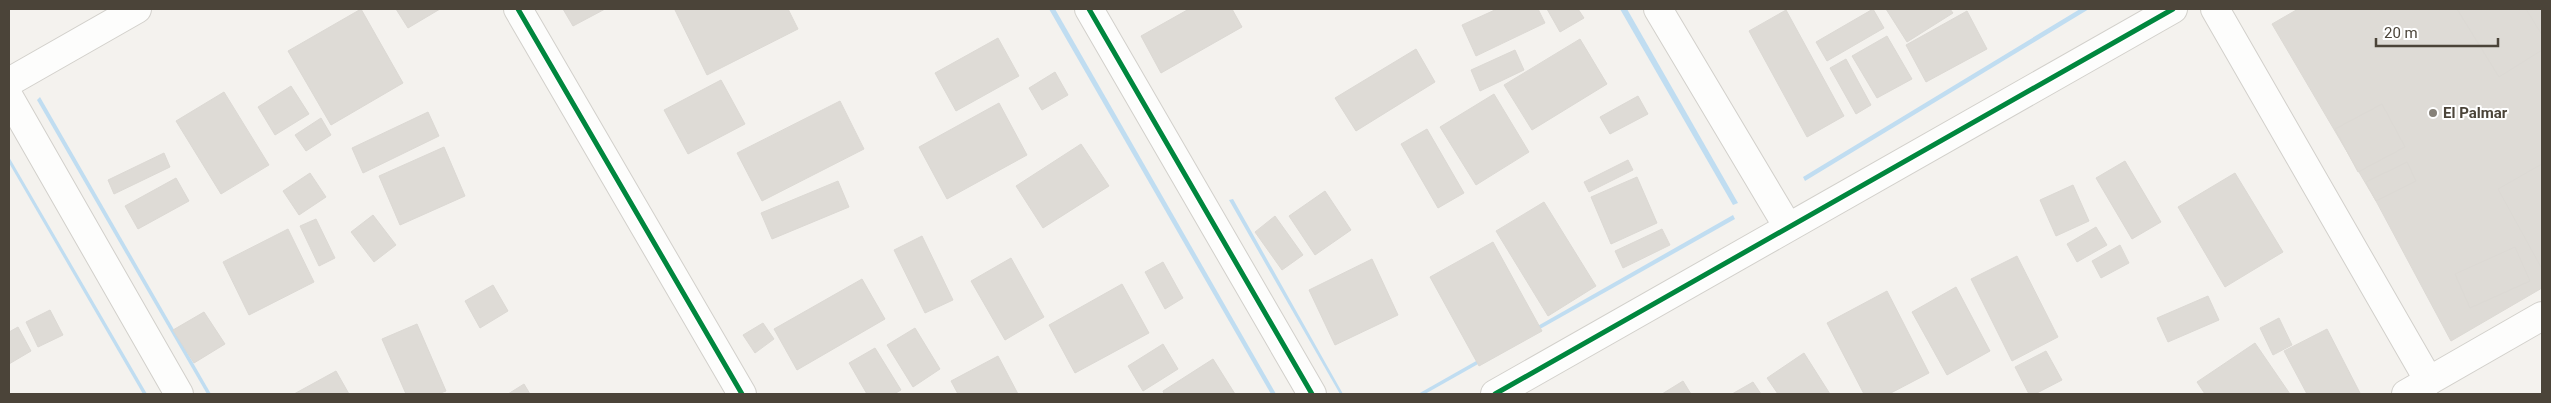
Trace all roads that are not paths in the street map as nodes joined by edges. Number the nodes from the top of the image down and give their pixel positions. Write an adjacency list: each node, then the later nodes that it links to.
1 (138, 9): 7 (street)
2 (518, 9): 13 (street)
3 (1089, 9): 14 (street)
4 (1658, 9): 9 (street)
5 (2173, 9): 9 (street)
6 (2215, 9): 11 (street)
7 (9, 82)
8 (9, 97): 12 (street)
9 (1788, 227): 15 (street)
10 (2542, 316): 11 (street)
11 (2417, 388)
12 (179, 394)
13 (742, 394)
14 (1312, 394)
15 (1495, 394)

